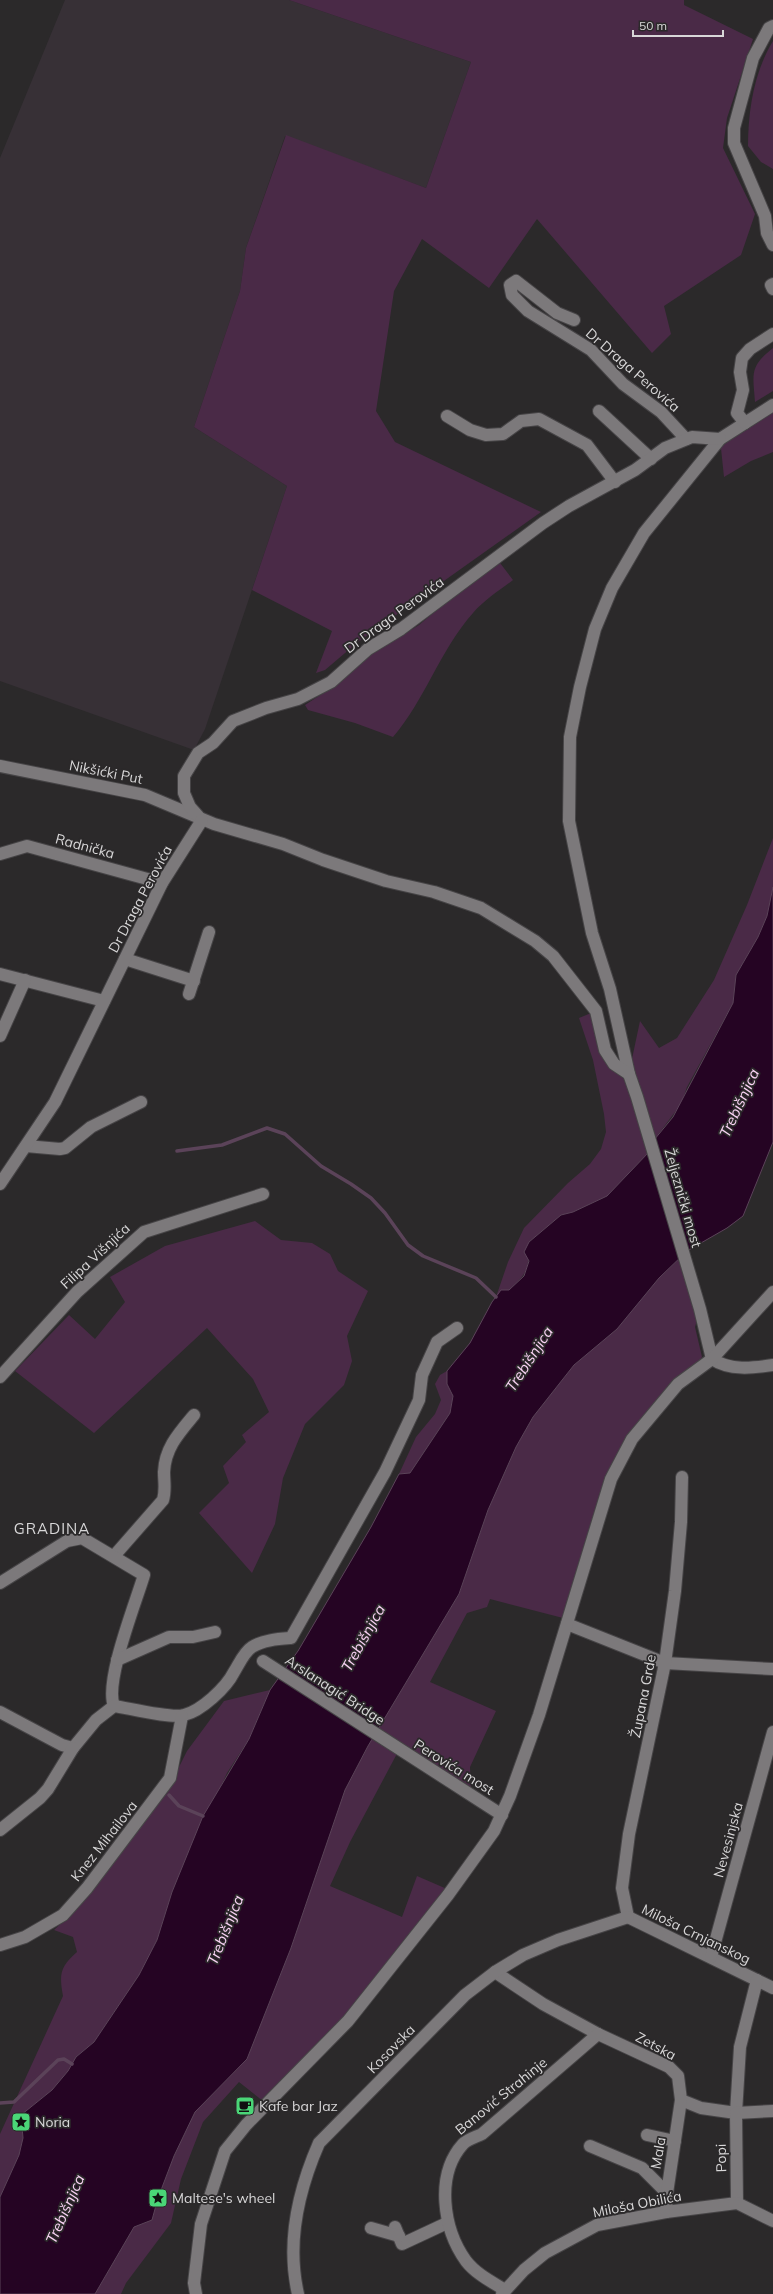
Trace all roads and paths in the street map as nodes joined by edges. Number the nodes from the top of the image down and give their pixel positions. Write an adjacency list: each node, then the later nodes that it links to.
1 (773, 26): 2 (street)
2 (773, 245)
3 (773, 284): 4 (street)
4 (773, 290)
5 (574, 320): 11 (street, Dr Draga Perovića)
6 (773, 334): 10 (street)
7 (773, 405): 10 (street, Željeznički most)
8 (599, 411): 13 (street)
9 (447, 416): 14 (street)
10 (745, 423): 12 (street, Željeznički most)
11 (686, 439): 12 (street, Dr Draga Perovića); 13 (street, Dr Draga Perovića)
12 (720, 439): 27 (street, Željeznički most)
13 (651, 459): 14 (street, Dr Draga Perovića)
14 (615, 482): 16 (street, Dr Draga Perovića)
15 (0, 766): 16 (street, Nikšićki Put)
16 (202, 820): 18 (street, Dr Draga Perovića); 27 (street, Nikšićki Put)
17 (0, 854): 18 (street, Radnička)
18 (162, 883): 20 (street, Dr Draga Perovića)
19 (209, 932): 23 (street)
20 (125, 959): 23 (street); 25 (street, Dr Draga Perovića)
21 (0, 974): 22 (street)
22 (25, 980): 25 (street); 26 (street)
23 (194, 981): 24 (street)
24 (189, 994)
25 (104, 1001): 29 (street, Dr Draga Perovića)
26 (0, 1036)
27 (628, 1074): 34 (street, Željeznički most)
28 (141, 1102): 29 (street)
29 (26, 1146): 30 (street, Dr Draga Perovića)
30 (0, 1184)
31 (263, 1194): 36 (street, Filipa Višnjića)
32 (773, 1292): 34 (street)
33 (457, 1328): 49 (street)
34 (712, 1359): 35 (street); 41 (street)
35 (773, 1365)
36 (0, 1377)
37 (194, 1415): 39 (street)
38 (682, 1477): 45 (street, Župana Grde)
39 (114, 1556): 40 (street); 43 (street)
40 (0, 1582)
41 (567, 1624): 45 (street); 53 (street)
42 (215, 1632): 43 (street)
43 (117, 1660): 47 (street)
44 (263, 1661): 51 (street, Arslanagić Bridge)
45 (665, 1663): 46 (street); 55 (street, Župana Grde)
46 (773, 1669)
47 (114, 1706): 49 (street); 52 (street)
48 (0, 1712): 52 (street)
49 (182, 1716): 56 (street, Knez Mihailova)
50 (773, 1732): 57 (street, Nevesinjska)
51 (390, 1744): 53 (street, Perovića most)
52 (73, 1748): 54 (street)
53 (502, 1815): 75 (street)
54 (0, 1830)
55 (628, 1918): 57 (street, Miloša Crnjanskog); 58 (street, Kosovska)
56 (0, 1945)
57 (711, 1957): 59 (street, Miloša Crnjanskog)
58 (495, 1972): 61 (street, Zetska); 76 (street, Kosovska)
59 (757, 1980): 60 (street, Miloša Crnjanskog); 64 (street)
60 (773, 1988)
61 (598, 2034): 62 (street, Zetska); 72 (street, Banović Strahinje)
62 (682, 2100): 64 (street); 66 (street, Mala)
63 (773, 2111): 64 (street)
64 (736, 2113): 69 (street, Popi)
65 (647, 2135): 66 (street)
66 (675, 2141): 68 (street, Mala)
67 (590, 2146): 68 (street)
68 (667, 2193): 70 (street, Mala)
69 (737, 2203): 70 (street, Miloša Obilića); 71 (street)
70 (666, 2212): 74 (street, Miloša Obilića)
71 (773, 2221)
72 (447, 2223): 73 (street); 74 (street, Banović Strahinje)
73 (372, 2228)
74 (504, 2292)
75 (196, 2294)
76 (298, 2294)

